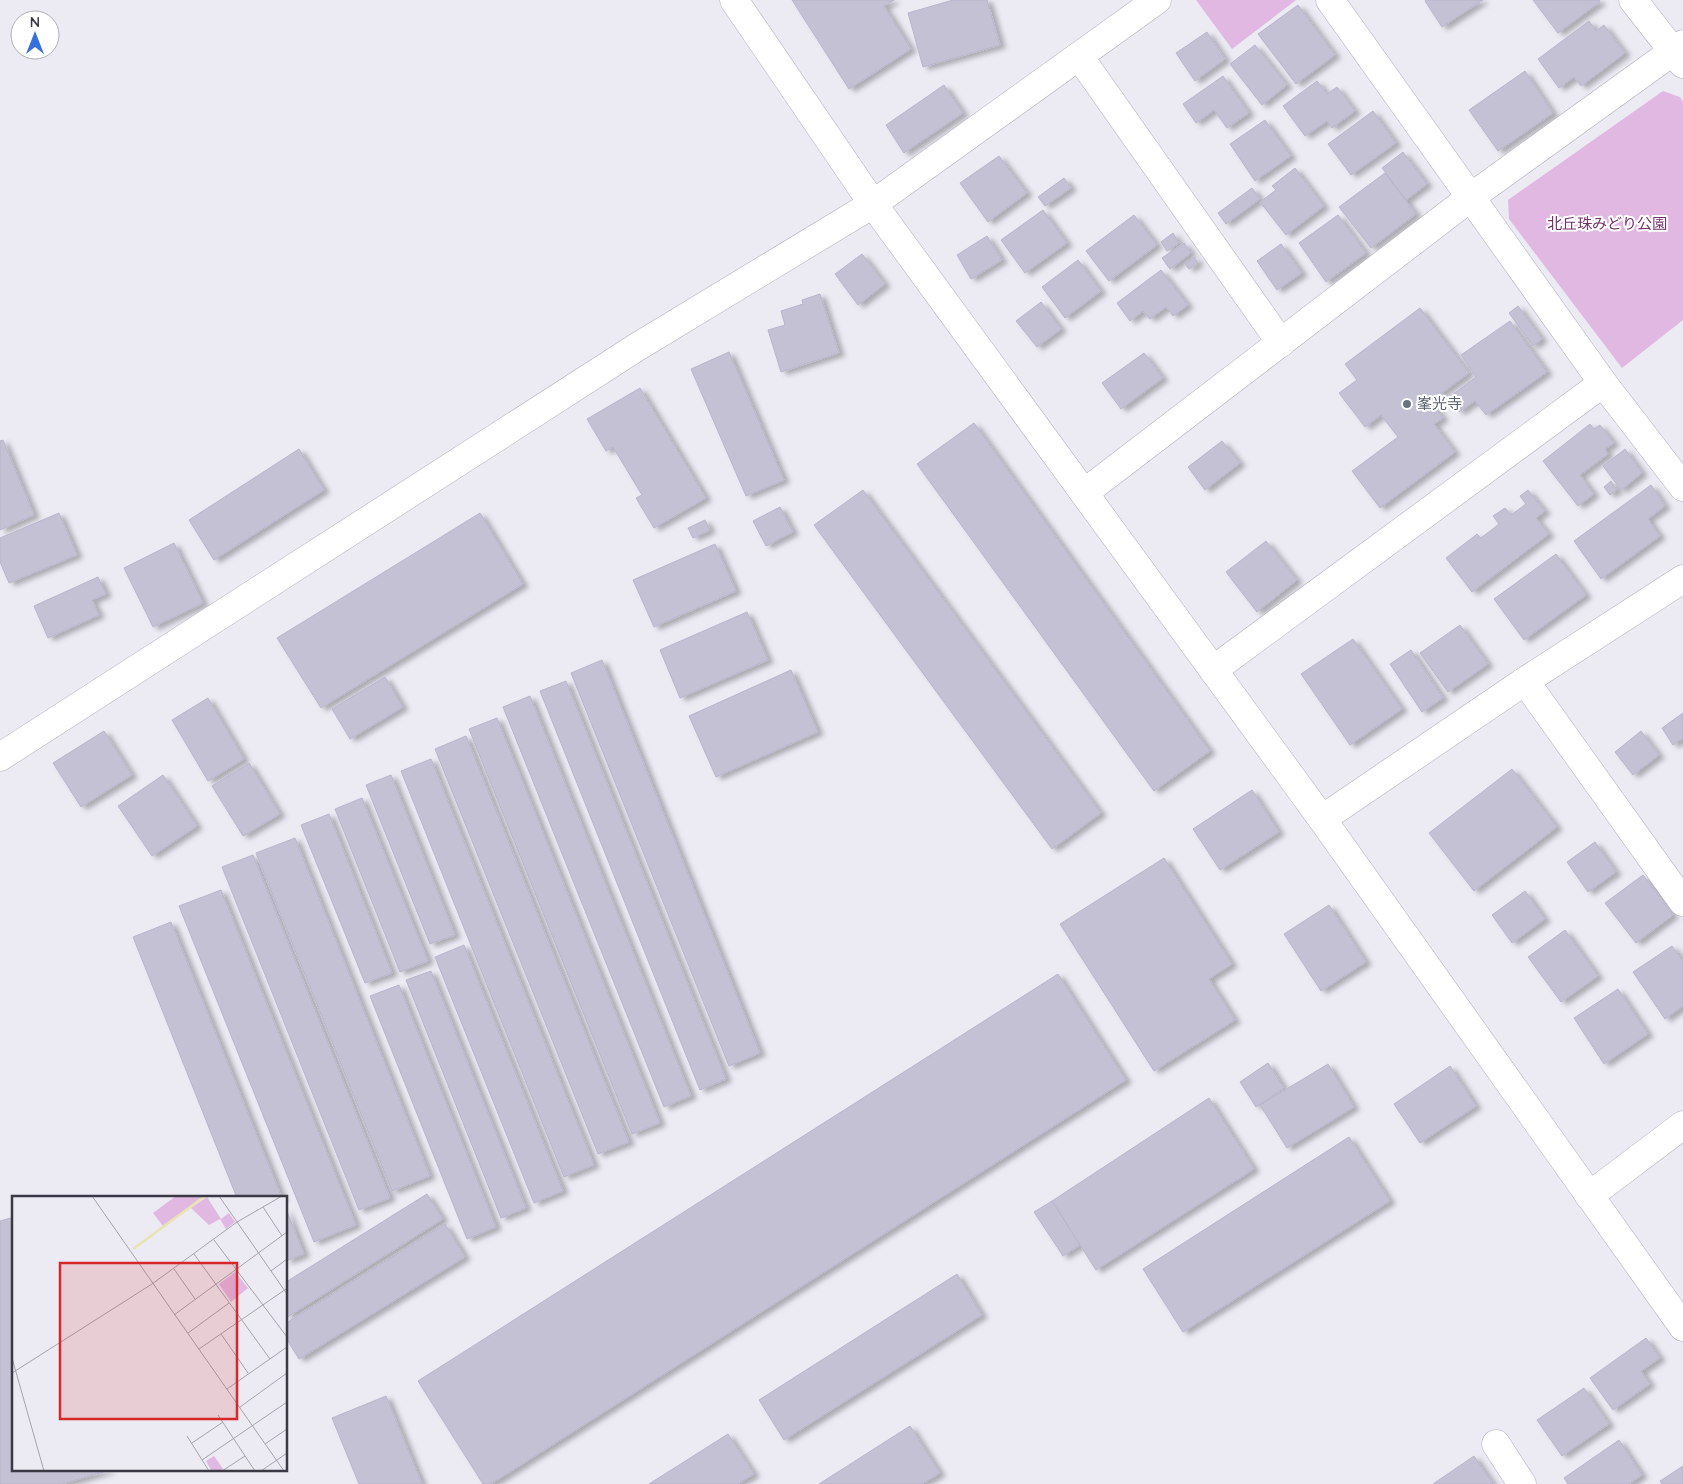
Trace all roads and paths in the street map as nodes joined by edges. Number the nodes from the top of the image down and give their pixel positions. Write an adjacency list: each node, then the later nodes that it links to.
1 (734, 0): 8 (street)
2 (1157, 0): 6 (street)
3 (1330, 0): 7 (street)
4 (1633, 0): 5 (street)
5 (1680, 53): 7 (street)
6 (1079, 56): 8 (street); 9 (street)
7 (1471, 197): 9 (street); 10 (street)
8 (873, 204): 12 (street); 16 (street)
9 (1281, 343): 12 (street)
10 (1603, 383): 11 (street); 14 (street)
11 (1683, 487)
12 (1084, 493): 14 (street)
13 (1683, 579): 15 (street)
14 (1213, 670): 17 (street)
15 (1525, 681): 17 (street); 18 (street)
16 (0, 757)
17 (1322, 819): 20 (street)
18 (1683, 902)
19 (1683, 1125): 20 (street)
20 (1589, 1196): 21 (street)
21 (1683, 1326)
22 (1496, 1444): 23 (street)
23 (1522, 1484)

